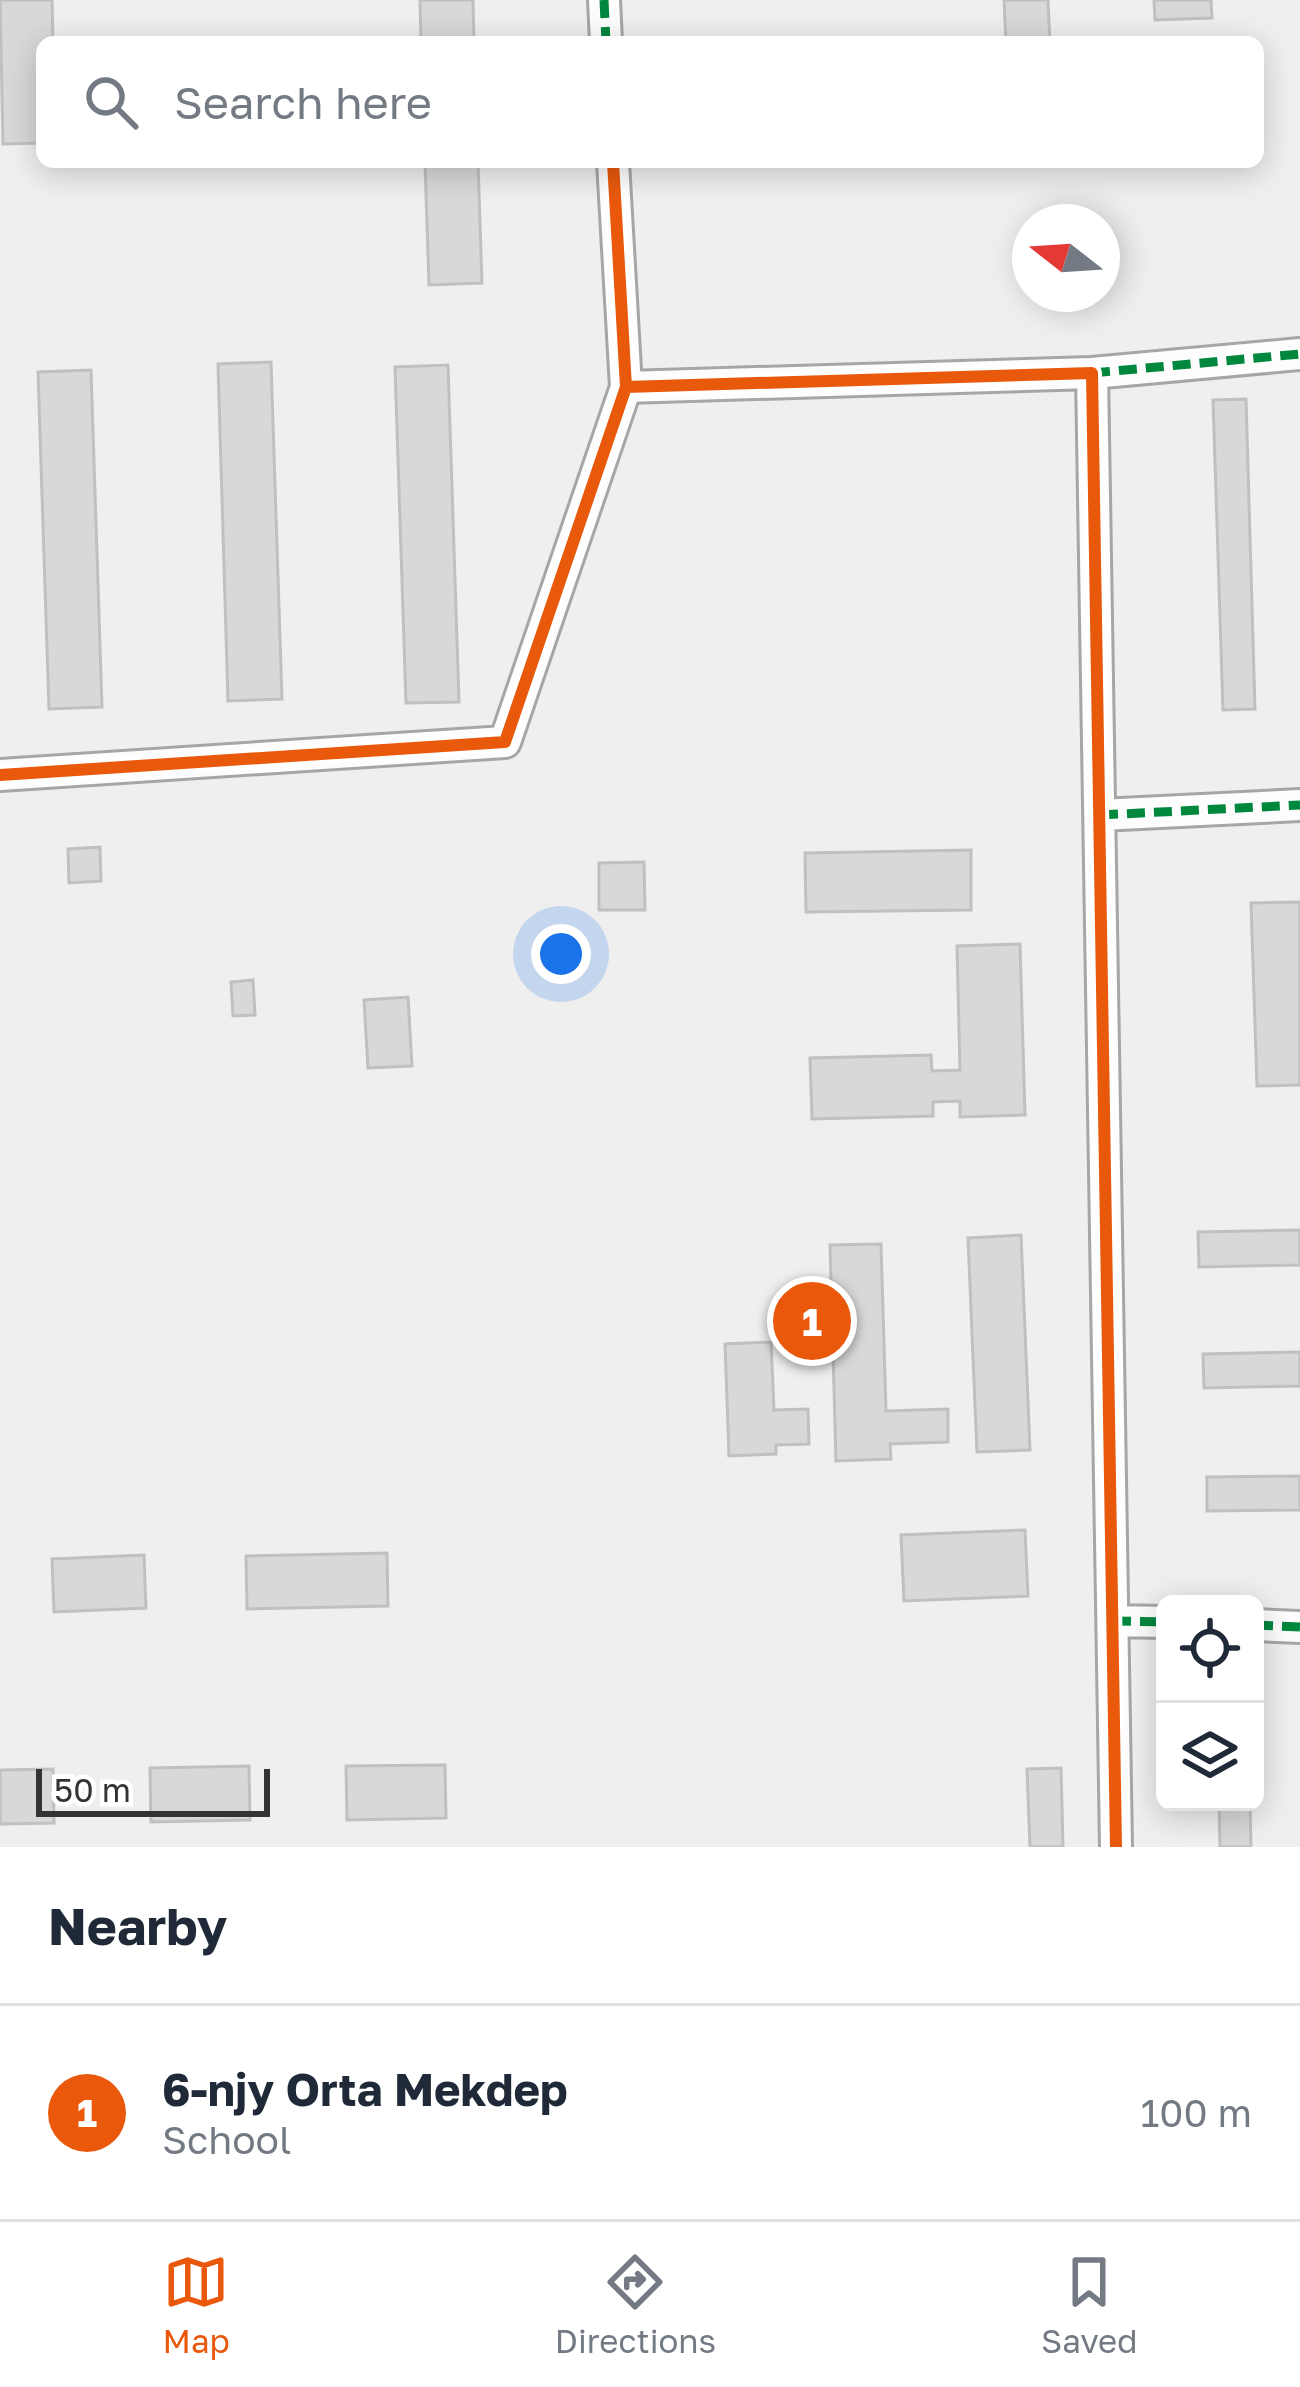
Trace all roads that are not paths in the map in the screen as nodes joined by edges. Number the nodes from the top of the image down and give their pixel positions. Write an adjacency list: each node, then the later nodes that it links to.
1 (604, 0): 2 (street)
2 (606, 36)
3 (613, 168): 6 (street)
4 (1300, 354): 5 (street)
5 (1092, 373): 6 (street); 9 (street)
6 (626, 388): 7 (street)
7 (0, 775)
8 (1300, 805): 9 (street)
9 (1100, 815): 10 (street)
10 (1113, 1621): 11 (street); 14 (street)
11 (1156, 1622)
12 (1264, 1625): 13 (street)
13 (1300, 1627)
14 (1116, 1847)

